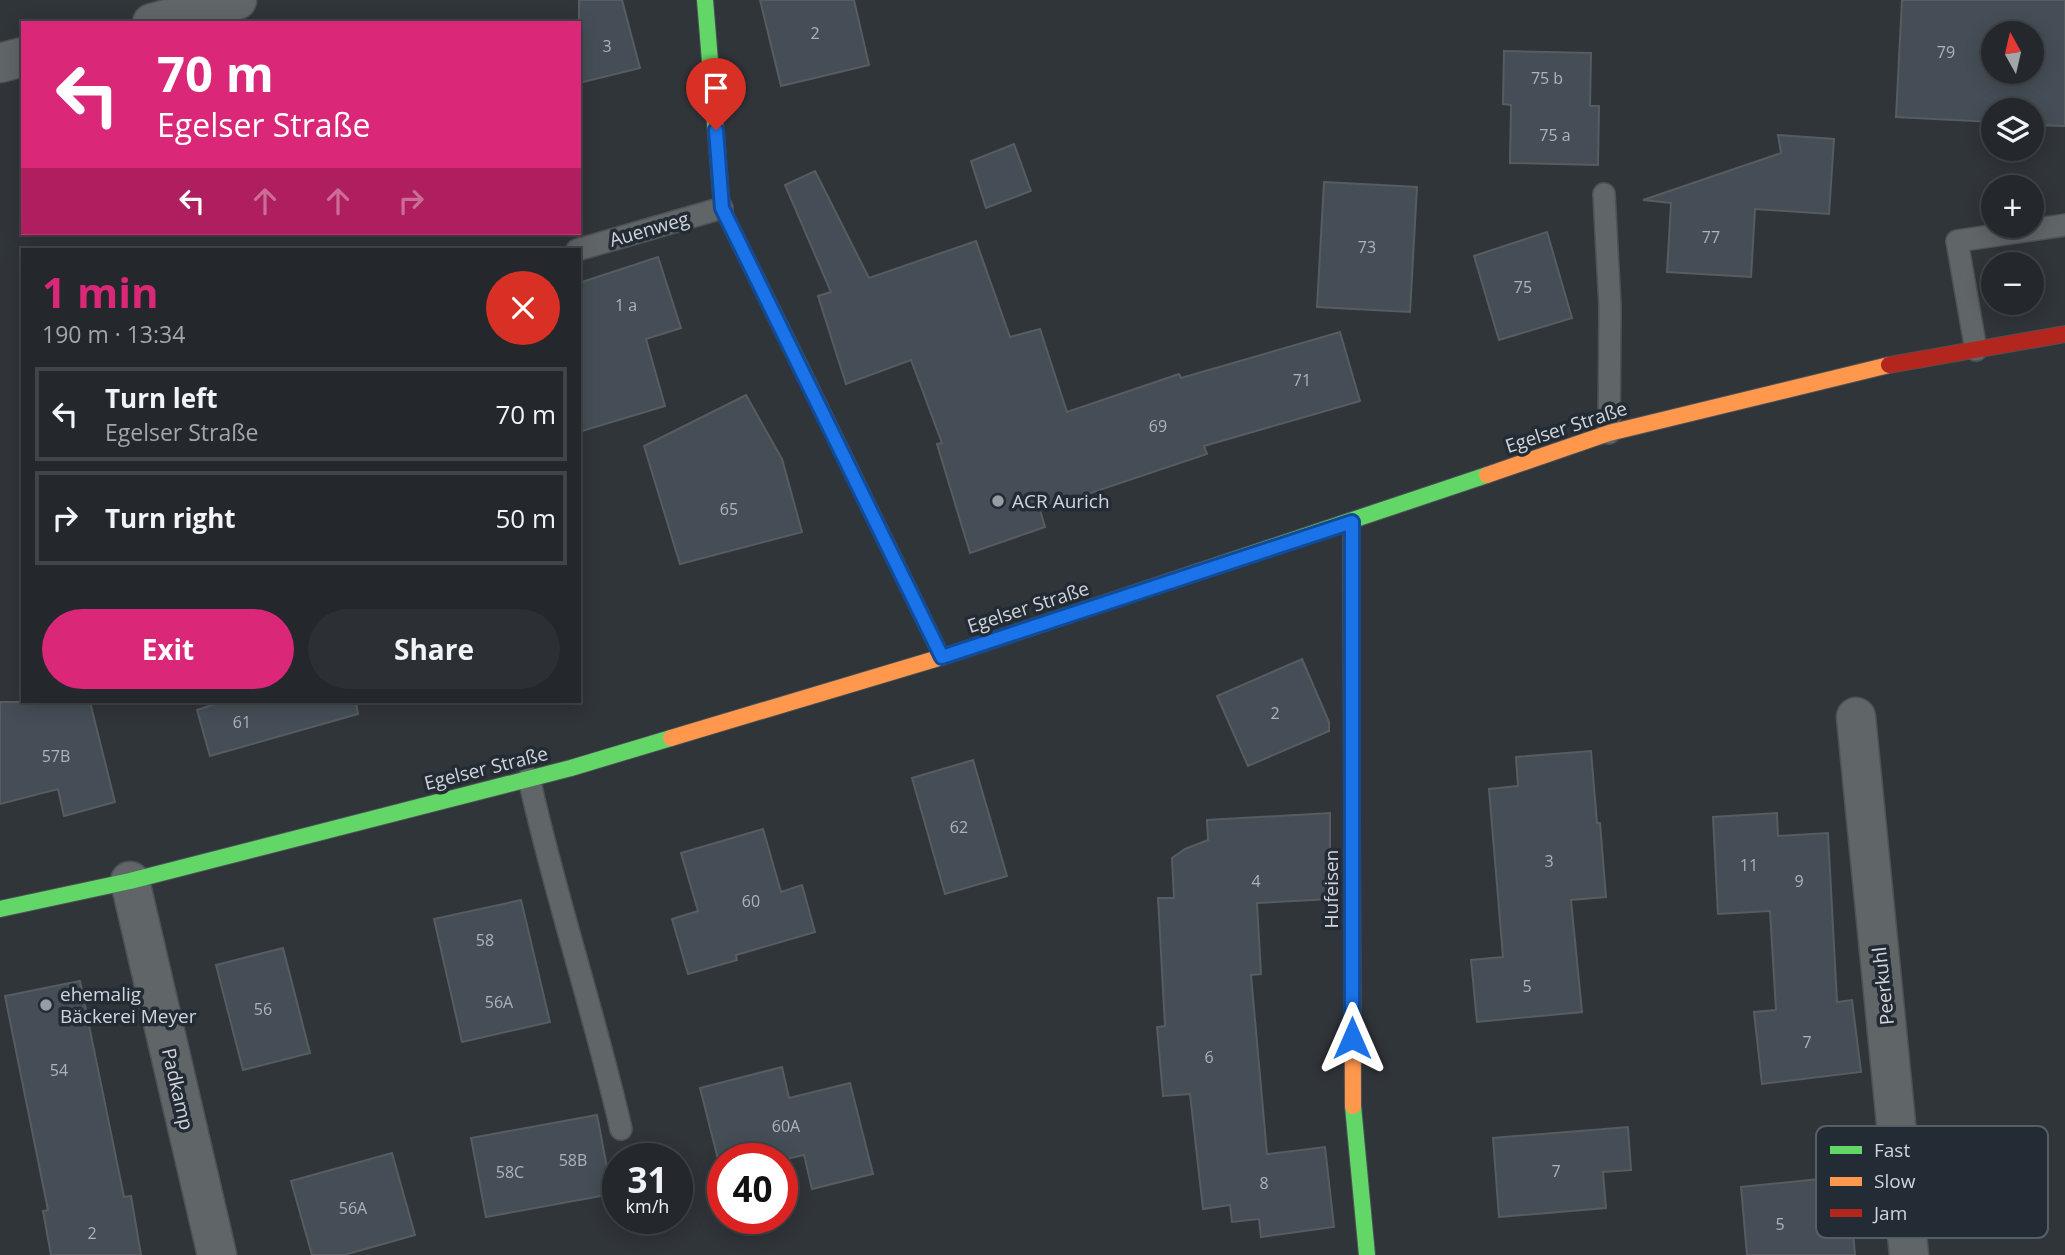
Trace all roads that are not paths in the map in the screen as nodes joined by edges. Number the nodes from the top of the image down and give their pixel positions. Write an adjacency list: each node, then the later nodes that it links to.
1 (237, 0): 3 (street)
2 (705, 0): 7 (main road)
3 (159, 21)
4 (21, 58): 5 (street)
5 (0, 63)
6 (1604, 194): 12 (lane)
7 (722, 208): 9 (lane, Auenweg); 14 (main road)
8 (2065, 225): 11 (lane)
9 (581, 249)
10 (2065, 334): 11 (main road, Egelser Straße)
11 (1976, 350): 12 (main road, Egelser Straße)
12 (1609, 433): 13 (main road, Egelser Straße)
13 (1352, 522): 14 (main road, Egelser Straße); 22 (main road, Hufeisen)
14 (942, 657): 16 (main road, Egelser Straße)
15 (1856, 717): 19 (street, Peerkuhl)
16 (529, 778): 17 (main road, Egelser Straße); 20 (lane)
17 (130, 881): 18 (main road, Egelser Straße); 21 (street, Padkamp)
18 (0, 909)
19 (1896, 1126)
20 (621, 1129)
21 (217, 1255)
22 (1367, 1255)

